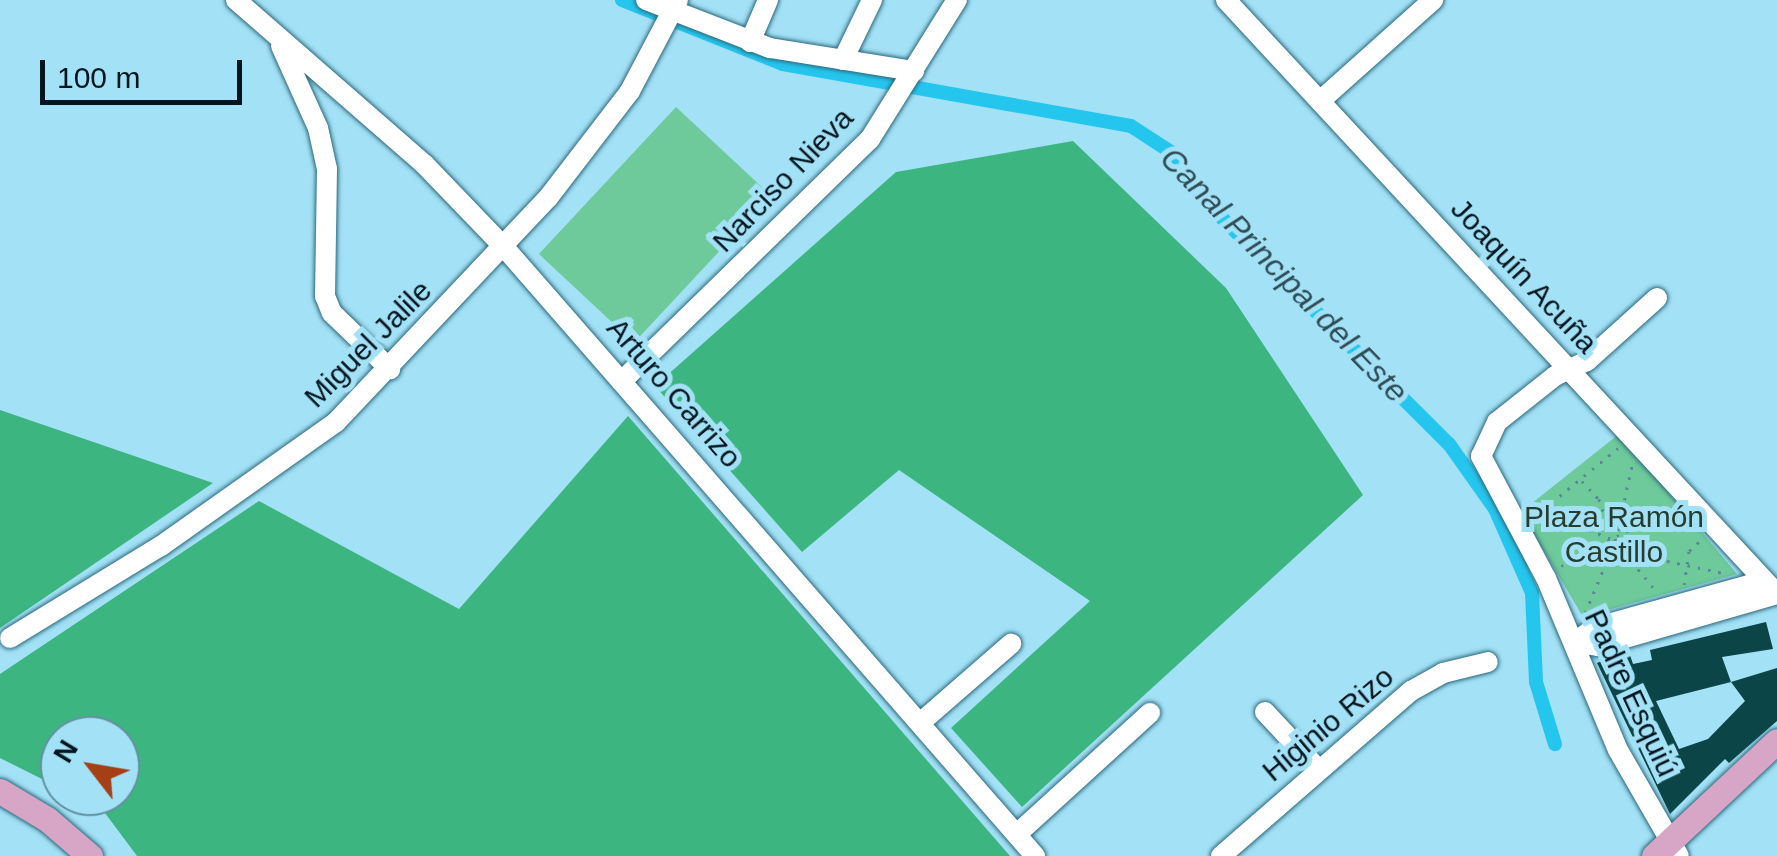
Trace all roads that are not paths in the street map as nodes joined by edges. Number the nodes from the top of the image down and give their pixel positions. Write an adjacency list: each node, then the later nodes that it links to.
1 (236, 0): 9 (street, Arturo Carrizo)
2 (646, 0): 8 (street)
3 (768, 0): 10 (street)
4 (872, 0): 11 (street)
5 (958, 0): 12 (street, Narciso Nieva)
6 (1226, 0): 13 (street, Joaquín Acuña)
7 (1432, 0): 13 (street)
8 (672, 14): 10 (street); 14 (street, Miguel Jalile)
9 (277, 38): 14 (street, Arturo Carrizo); 16 (street)
10 (750, 42): 11 (street)
11 (844, 60): 12 (street)
12 (914, 71): 18 (street, Narciso Nieva)
13 (1320, 101): 17 (street, Joaquín Acuña)
14 (504, 247): 16 (street, Miguel Jalile); 18 (street, Arturo Carrizo)
15 (1657, 298): 17 (street)
16 (390, 369): 20 (street, Miguel Jalile)
17 (1570, 369): 19 (street, Joaquín Acuña); 21 (street, Padre Esquiú)
18 (624, 379): 26 (street, Arturo Carrizo)
19 (1777, 594): 21 (street)
20 (10, 638)
21 (1574, 643): 31 (street, Padre Esquiú)
22 (1011, 644): 26 (street)
23 (1488, 662): 28 (street, Higinio Rizo)
24 (1265, 712): 28 (street)
25 (1150, 713): 30 (street)
26 (920, 723): 30 (street, Arturo Carrizo)
27 (1777, 741): 31 (main road)
28 (1318, 769): 34 (street, Higinio Rizo)
29 (0, 791): 32 (main road)
30 (1017, 834): 33 (street, Arturo Carrizo)
31 (1668, 851)
32 (90, 856)
33 (1036, 856)
34 (1220, 856)

